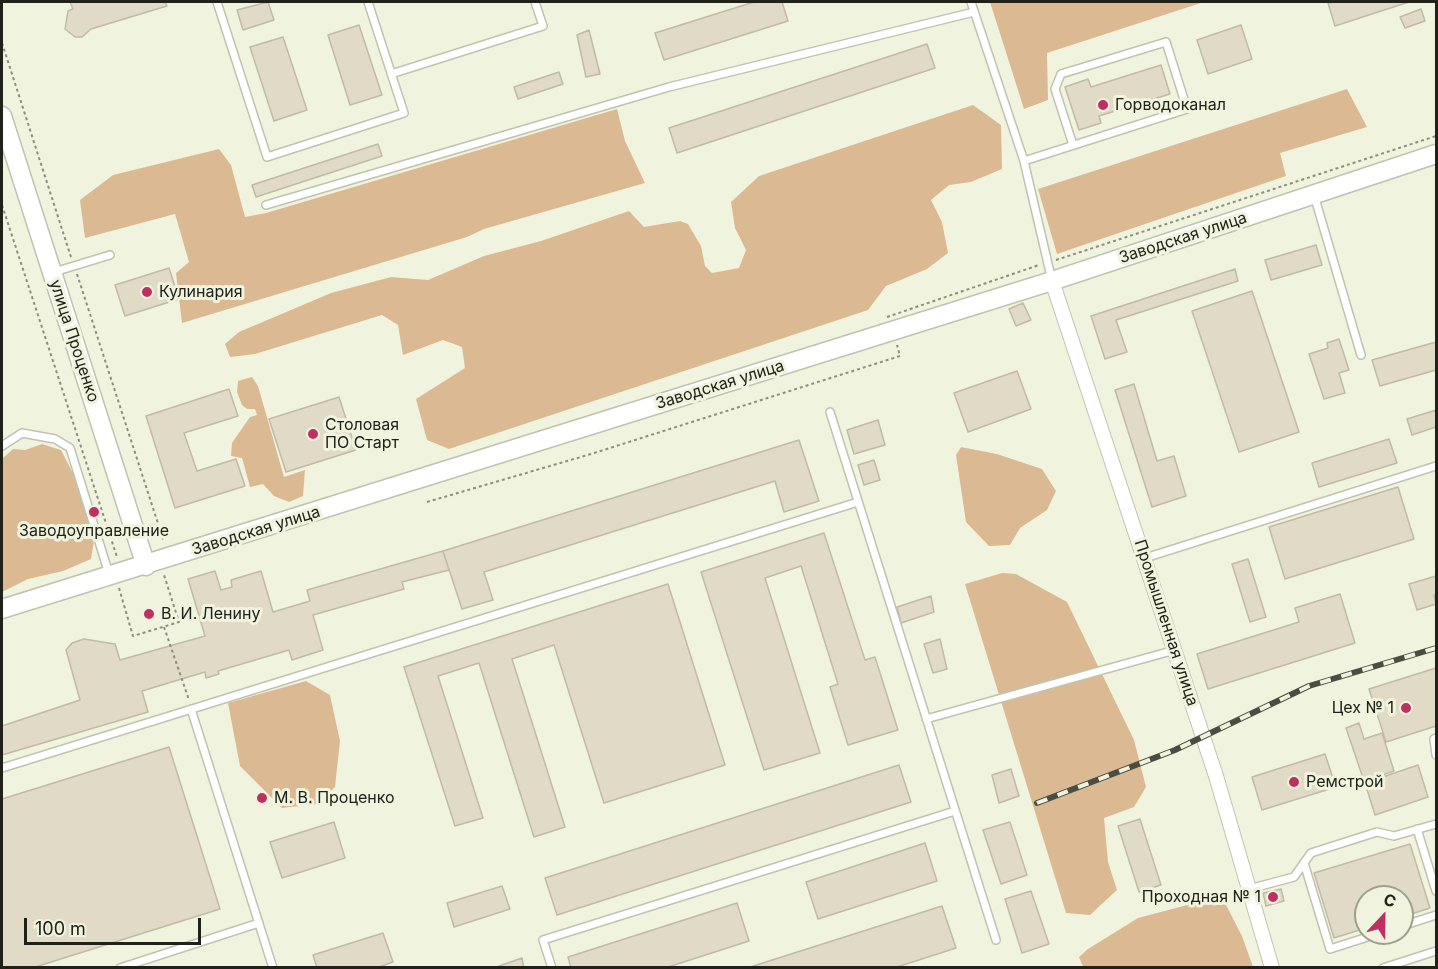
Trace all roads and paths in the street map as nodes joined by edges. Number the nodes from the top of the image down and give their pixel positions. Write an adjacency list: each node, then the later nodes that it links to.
1 (217, 2): 7 (lane)
2 (368, 2): 7 (lane)
3 (535, 2): 7 (lane)
4 (970, 2): 5 (lane)
5 (974, 12): 11 (lane); 13 (lane)
6 (2, 43): 16 (path)
7 (391, 74)
8 (2, 116): 17 (main road, улица Проценко)
9 (1073, 145): 9 (lane); 11 (lane)
10 (1437, 154): 12 (main road, Заводская улица)
11 (1024, 161): 18 (lane)
12 (1314, 195): 18 (main road, Заводская улица); 19 (lane)
13 (266, 205)
14 (2, 206): 26 (path)
15 (110, 255): 16 (lane)
16 (74, 266): 17 (lane); 25 (path)
17 (52, 273): 25 (main road, улица Проценко)
18 (1052, 281): 24 (street, Промышленная улица); 25 (main road, Заводская улица)
19 (1361, 355)
20 (830, 412): 23 (lane)
21 (2, 446): 26 (lane)
22 (1437, 466): 24 (lane)
23 (858, 502): 30 (lane); 31 (lane)
24 (1145, 558): 29 (street, Промышленная улица)
25 (160, 565): 26 (main road, Заводская улица); 28 (path)
26 (116, 578): 27 (main road, Заводская улица); 28 (path)
27 (2, 609)
28 (164, 627): 30 (path)
29 (1175, 650): 31 (lane); 39 (street, Промышленная улица)
30 (191, 709): 34 (lane); 43 (lane)
31 (926, 719): 35 (lane)
32 (1437, 738): 33 (lane)
33 (1437, 755)
34 (2, 768)
35 (955, 811): 44 (lane); 49 (lane)
36 (1436, 822): 37 (lane)
37 (1417, 829): 38 (lane); 40 (lane)
38 (1304, 863): 39 (lane); 45 (lane)
39 (1249, 889): 50 (street, Промышленная улица)
40 (1437, 891)
41 (1437, 915): 42 (lane)
42 (1414, 922)
43 (259, 923): 47 (lane); 48 (lane)
44 (996, 940)
45 (1354, 941)
46 (1437, 951): 51 (lane)
47 (120, 968)
48 (273, 968)
49 (552, 968)
50 (1272, 968)
51 (1383, 968)

